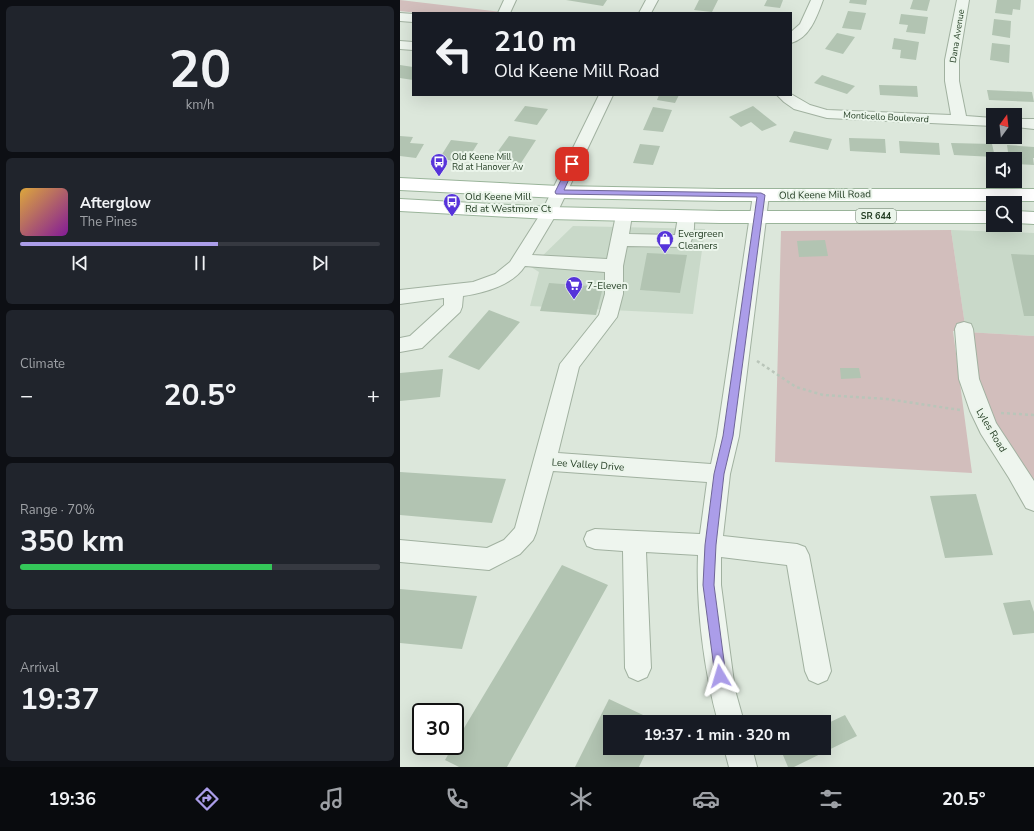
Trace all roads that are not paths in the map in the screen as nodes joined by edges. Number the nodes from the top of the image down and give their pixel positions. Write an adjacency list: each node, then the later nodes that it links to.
1 (510, 0): 5 (street)
2 (652, 0): 6 (street)
3 (817, 0): 9 (street)
4 (963, 0): 14 (street, Dana Avenue)
5 (504, 12)
6 (646, 12)
7 (400, 17): 8 (street)
8 (412, 18)
9 (792, 38)
10 (400, 45): 11 (street)
11 (412, 46)
12 (606, 96): 19 (street)
13 (785, 96): 14 (street, Monticello Boulevard)
14 (959, 121): 15 (street, Monticello Boulevard)
15 (986, 122)
16 (1022, 123): 17 (street)
17 (1034, 124)
18 (400, 184): 19 (main road, Old Keene Mill Road / SR 644)
19 (559, 192): 20 (main road, Old Keene Mill Road / SR 644); 23 (street)
20 (761, 195): 21 (main road, Old Keene Mill Road / SR 644); 26 (street)
21 (1034, 195)
22 (400, 205): 23 (main road, SR 644)
23 (549, 214): 24 (main road, SR 644); 31 (street)
24 (624, 215): 25 (main road, SR 644); 30 (street)
25 (686, 216): 26 (main road, SR 644); 30 (street)
26 (758, 217): 27 (main road, SR 644); 38 (street)
27 (986, 217)
28 (1022, 217): 29 (main road)
29 (1034, 218)
30 (619, 240): 32 (street)
31 (520, 260): 32 (street); 33 (street)
32 (614, 266): 37 (street)
33 (454, 292): 34 (street); 36 (street)
34 (400, 297)
35 (964, 329): 39 (street, Lyles Road)
36 (400, 345)
37 (545, 461): 38 (street, Lee Valley Drive); 43 (street, Lee Valley Drive)
38 (719, 474): 42 (street)
39 (1034, 501)
40 (595, 539): 41 (street)
41 (634, 541): 42 (street); 44 (street)
42 (710, 545): 45 (street); 46 (street)
43 (400, 551)
44 (638, 668)
45 (818, 671)
46 (729, 715)
47 (740, 755): 48 (street)
48 (743, 767)

